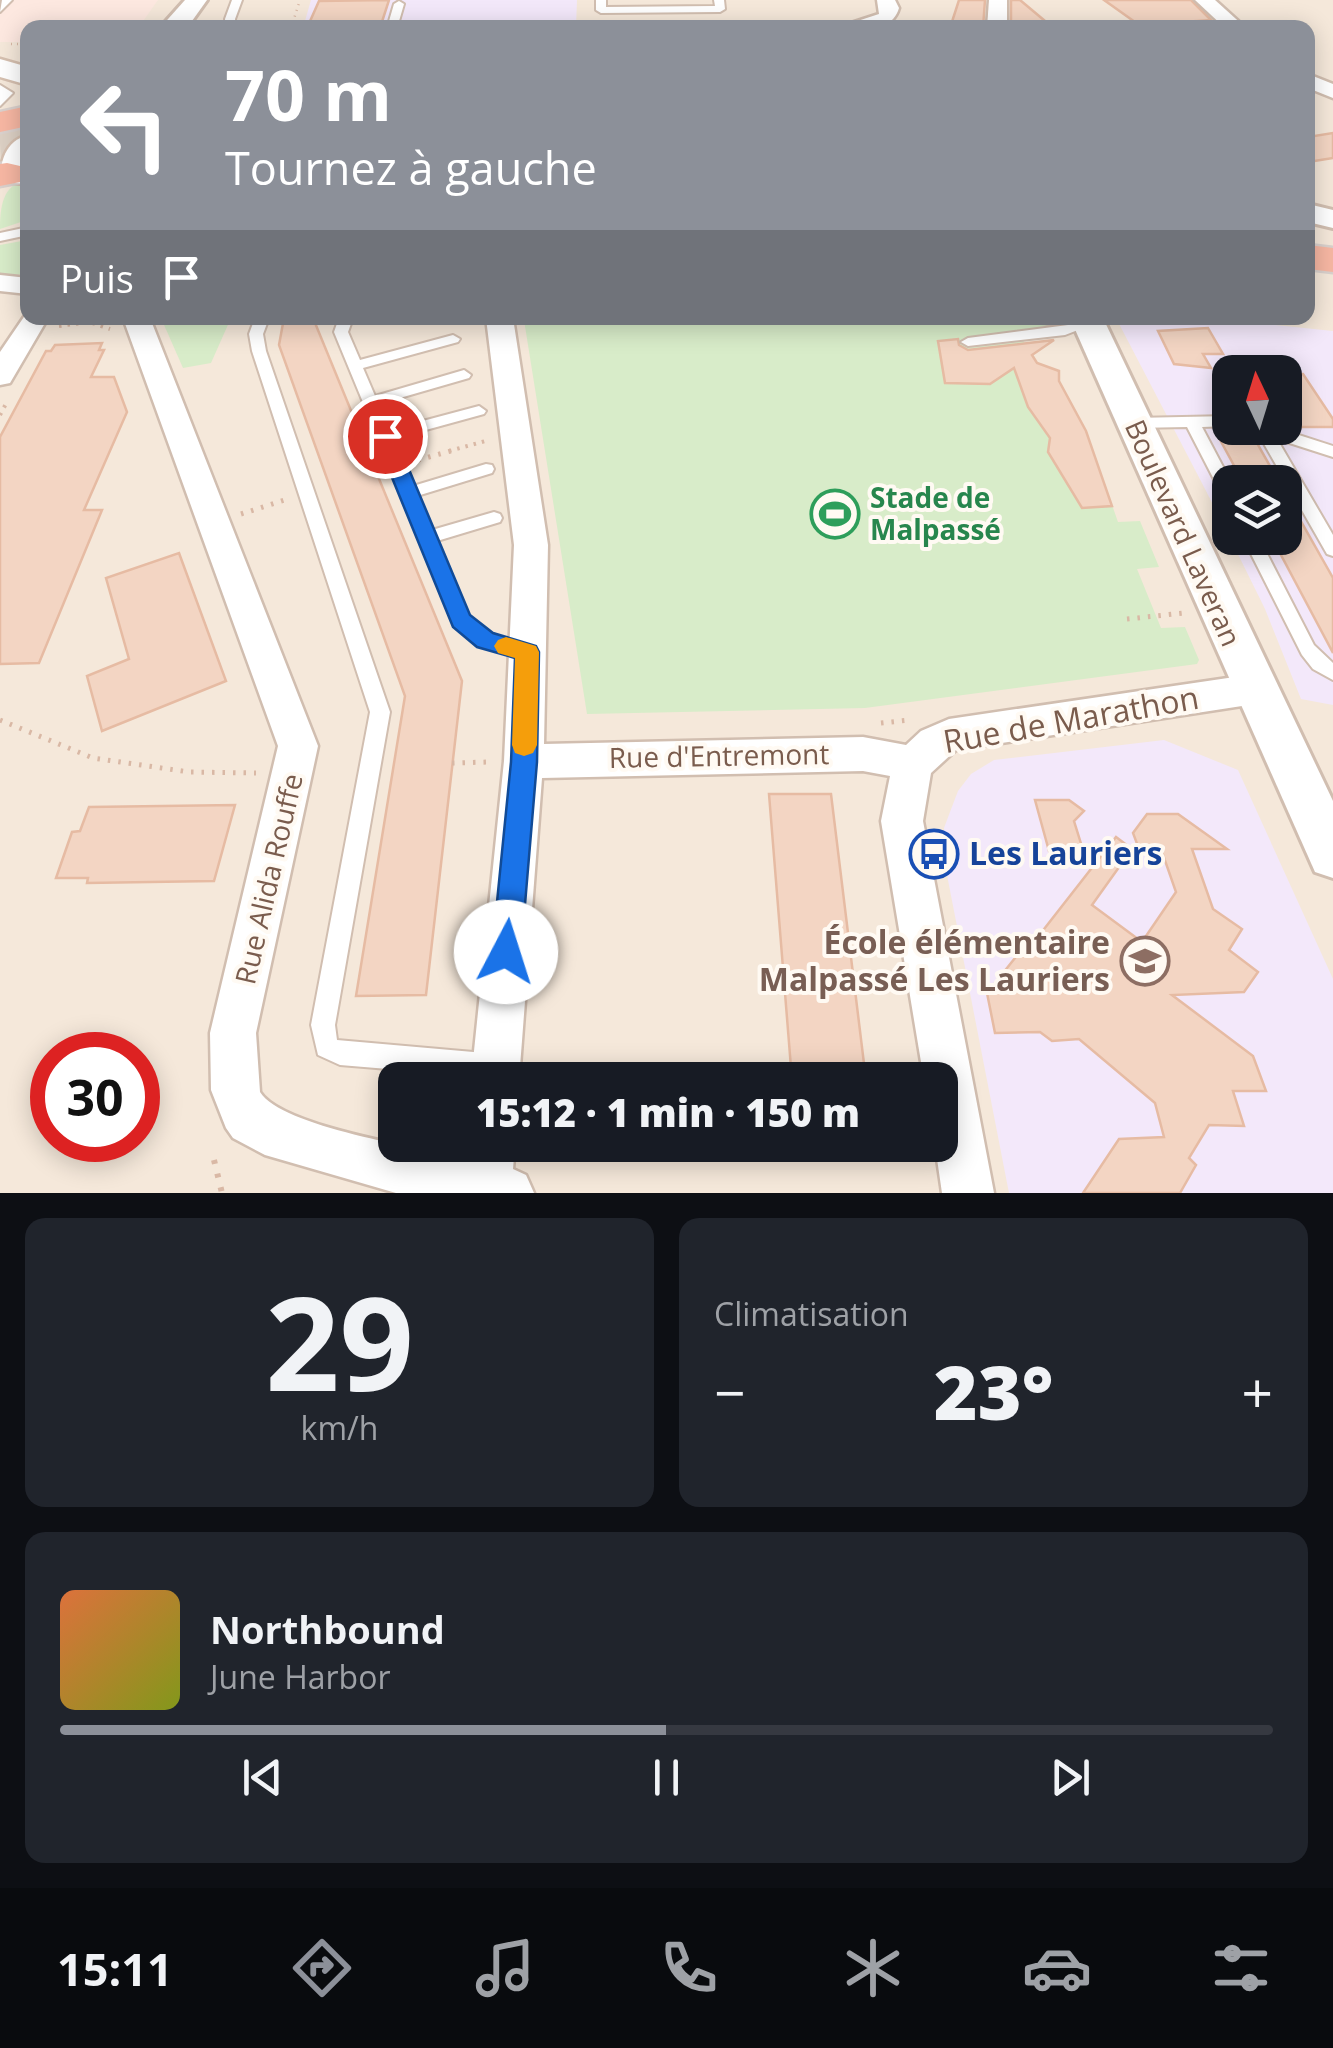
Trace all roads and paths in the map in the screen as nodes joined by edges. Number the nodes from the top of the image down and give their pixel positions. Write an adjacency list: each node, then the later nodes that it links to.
1 (8, 0): 7 (lane)
2 (602, 0): 3 (lane)
3 (719, 0)
4 (886, 0): 9 (street)
5 (1204, 0): 10 (street)
6 (399, 4): 8 (lane)
7 (0, 9)
8 (394, 20)
9 (882, 20)
10 (1228, 20)
11 (0, 88): 12 (lane)
12 (0, 103)
13 (31, 325): 25 (street)
14 (102, 325): 20 (path)
15 (259, 325): 40 (lane)
16 (344, 325): 23 (lane)
17 (501, 325): 31 (street)
18 (1078, 325): 22 (lane)
19 (1090, 325): 30 (street, Boulevard Laveran)
20 (129, 327): 63 (street, Rue Alida Rouffe)
21 (453, 338): 23 (lane)
22 (968, 342)
23 (356, 366): 26 (lane)
24 (464, 375): 26 (lane)
25 (0, 376)
26 (370, 402): 32 (lane)
27 (479, 411): 32 (lane)
28 (1212, 421): 29 (lane)
29 (1192, 422): 30 (lane); 36 (lane)
30 (1134, 423): 50 (street, Boulevard Laveran)
31 (514, 435): 37 (path); 48 (street)
32 (385, 436): 37 (lane)
33 (1302, 441): 35 (lane)
34 (1273, 445): 44 (lane)
35 (1333, 452)
36 (1214, 465)
37 (397, 466): 39 (lane)
38 (486, 469): 39 (lane)
39 (408, 493): 43 (lane)
40 (304, 494): 41 (path); 60 (lane)
41 (248, 512)
42 (494, 518): 43 (lane)
43 (427, 538): 48 (lane)
44 (1333, 550)
45 (1260, 555): 49 (lane)
46 (1188, 612): 47 (path)
47 (1126, 618)
48 (527, 652): 55 (street)
49 (1333, 672)
50 (1255, 689): 56 (street, Rue de Marathon); 59 (street, Boulevard Laveran)
51 (916, 719): 53 (path)
52 (0, 720): 57 (path)
53 (872, 724)
54 (260, 758): 58 (path)
55 (524, 762): 56 (street, Rue d'Entremont); 61 (street)
56 (913, 763): 65 (street, Rue de Marathon)
57 (243, 774)
58 (253, 791)
59 (1333, 856)
60 (410, 1062)
61 (497, 1062)
62 (214, 1160): 64 (path)
63 (495, 1175)
64 (222, 1193)
65 (968, 1193)

